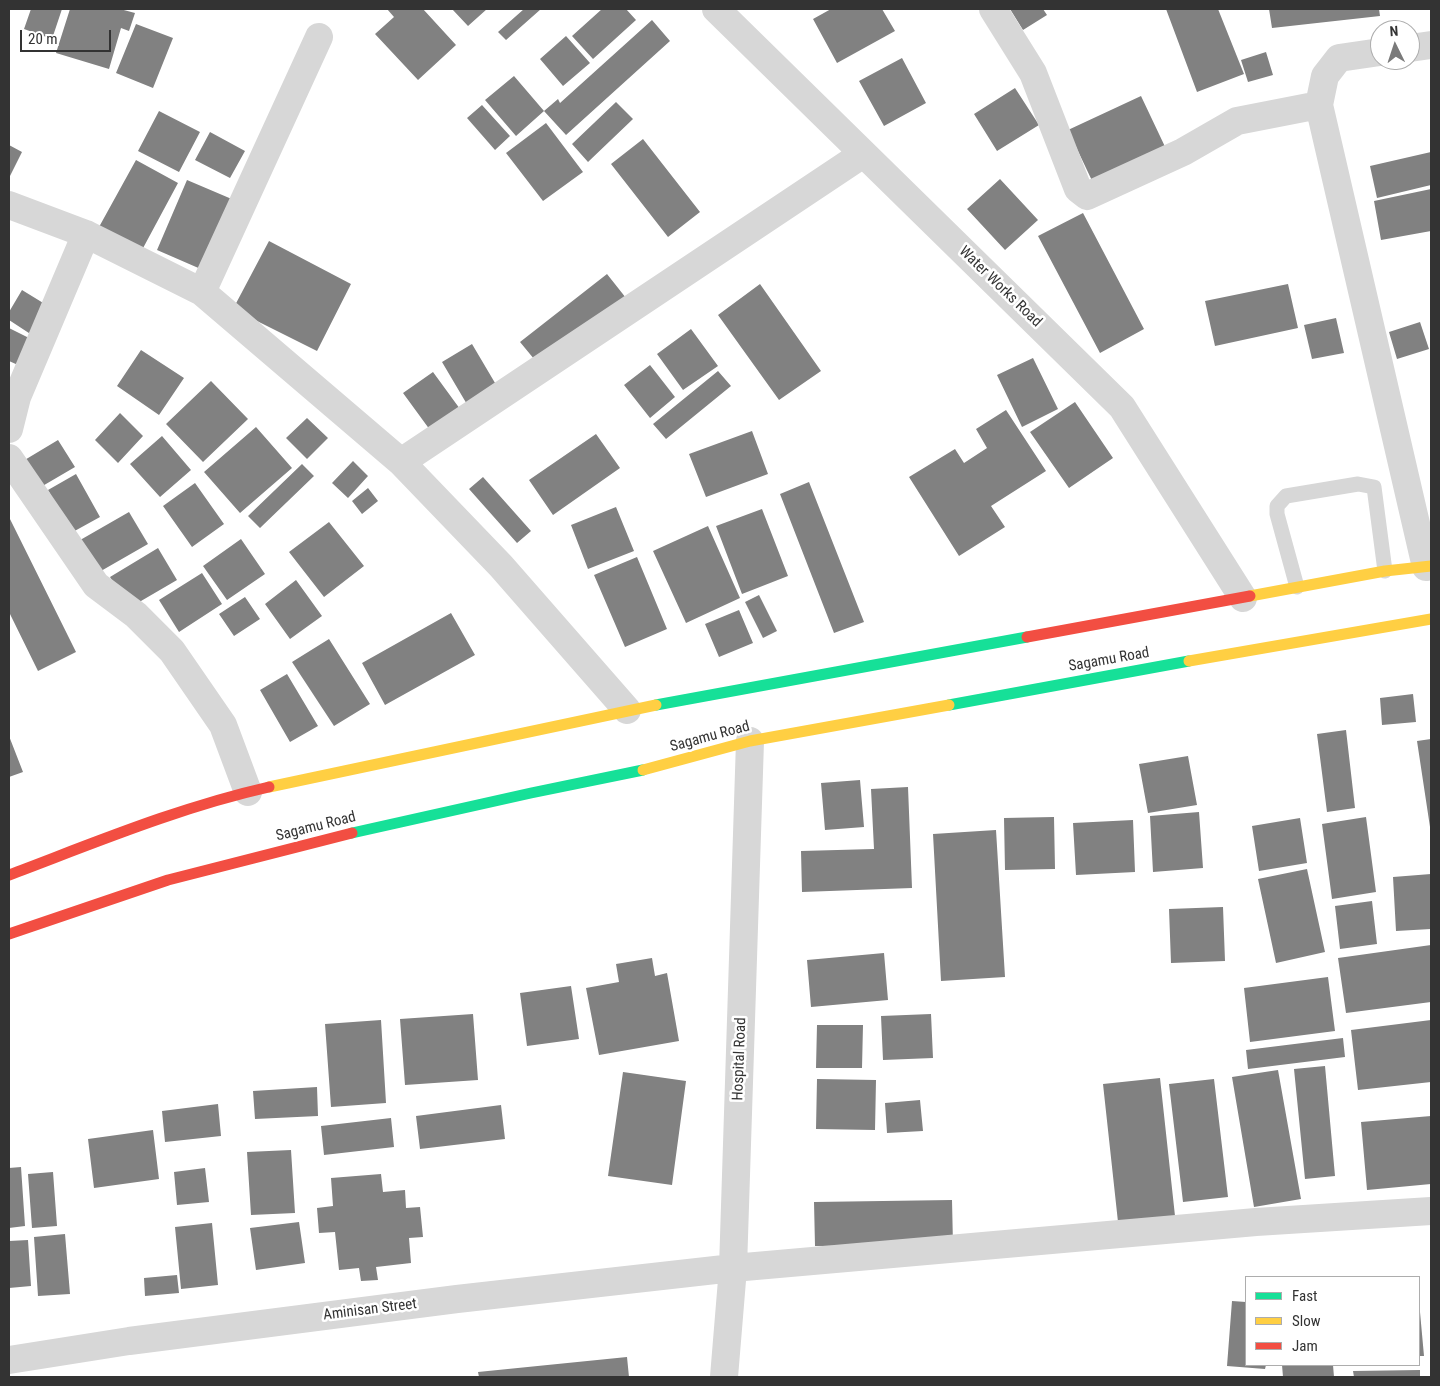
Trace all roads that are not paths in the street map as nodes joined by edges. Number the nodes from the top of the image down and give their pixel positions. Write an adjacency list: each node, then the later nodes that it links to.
1 (716, 9): 6 (street, Water Works Road)
2 (993, 9): 5 (street)
3 (320, 37): 9 (street)
4 (1370, 53): 5 (street)
5 (1320, 105): 13 (street)
6 (863, 154): 12 (street); 16 (street, Water Works Road)
7 (9, 205): 8 (street)
8 (86, 234): 9 (street); 10 (street)
9 (202, 292): 12 (street)
10 (9, 429)
11 (9, 458): 20 (street)
12 (401, 462): 18 (street)
13 (1428, 567): 14 (highway)
14 (1385, 571): 15 (highway); 15 (lane)
15 (1297, 587): 16 (highway)
16 (1243, 598): 18 (highway)
17 (1431, 619): 19 (highway, Sagamu Road)
18 (627, 710): 20 (highway)
19 (750, 741): 22 (highway, Sagamu Road); 24 (street, Hospital Road)
20 (248, 792): 21 (highway)
21 (9, 874)
22 (9, 934)
23 (1431, 1211): 24 (street, Aminisan Street)
24 (733, 1268): 25 (street, Aminisan Street); 26 (street, Hospital Road)
25 (9, 1360)
26 (724, 1377)

